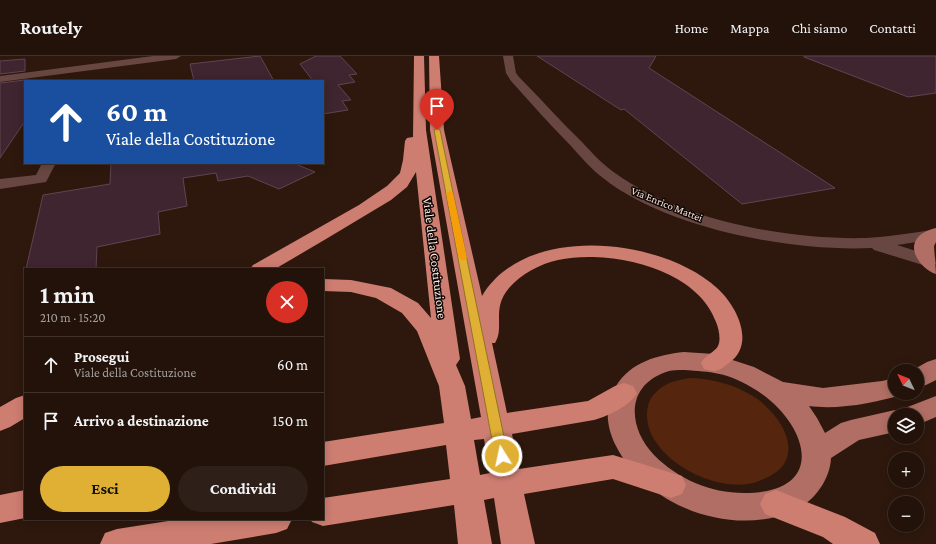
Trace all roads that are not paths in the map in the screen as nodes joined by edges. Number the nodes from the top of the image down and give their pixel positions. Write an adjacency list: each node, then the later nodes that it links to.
1 (176, 56): 5 (street)
2 (420, 56): 6 (highway)
3 (434, 56): 17 (highway, Viale della Costituzione)
4 (507, 57): 10 (street, Via Enrico Mattei)
5 (0, 79)
6 (419, 130): 12 (highway); 18 (highway, Viale della Costituzione)
7 (48, 164): 8 (street)
8 (0, 184)
9 (934, 235): 10 (street); 11 (main road)
10 (858, 243): 11 (street)
11 (932, 265)
12 (262, 268)
13 (324, 285): 18 (highway)
14 (713, 363): 17 (highway); 20 (main road); 21 (main road)
15 (936, 368): 16 (main road)
16 (924, 375)
17 (488, 382): 39 (highway)
18 (452, 386): 38 (highway)
19 (888, 389): 20 (main road)
20 (777, 391): 27 (main road)
21 (624, 393): 28 (highway); 29 (main road)
22 (936, 406): 24 (main road)
23 (24, 407): 25 (highway)
24 (924, 411)
25 (0, 420)
26 (888, 423): 27 (main road)
27 (817, 452): 31 (main road)
28 (324, 454)
29 (670, 485): 31 (main road); 33 (highway)
30 (24, 504): 32 (highway)
31 (776, 504): 40 (highway)
32 (0, 509)
33 (324, 512)
34 (271, 520): 36 (highway)
35 (274, 520): 37 (highway)
36 (117, 544)
37 (212, 544)
38 (474, 544)
39 (518, 544)
40 (862, 544)

